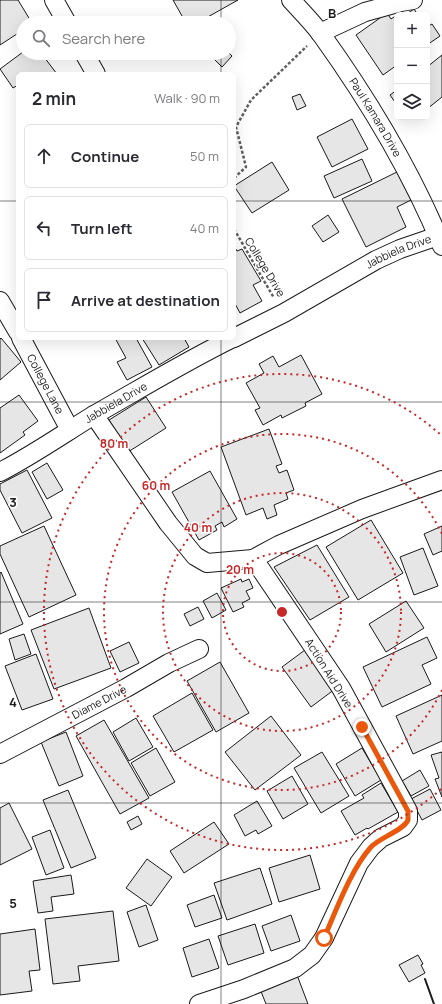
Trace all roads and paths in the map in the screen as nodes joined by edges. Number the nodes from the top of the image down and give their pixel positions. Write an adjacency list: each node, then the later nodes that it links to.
1 (54, 0): 4 (street)
2 (291, 0): 5 (street, Paul Kamara Drive)
3 (413, 0): 5 (street)
4 (63, 16)
5 (320, 33): 8 (path); 12 (street, Paul Kamara Drive)
6 (88, 60): 7 (street)
7 (95, 72)
8 (236, 127)
9 (236, 127): 10 (path)
10 (236, 176)
11 (236, 232): 14 (path, College Drive)
12 (440, 241): 14 (street, Jabbiela Drive)
13 (0, 301): 15 (street)
14 (284, 313): 16 (street, Jabbiela Drive)
15 (16, 329)
16 (236, 337)
17 (23, 340): 20 (street, College Lane)
18 (230, 340): 19 (street, Jabbiela Drive)
19 (94, 416): 20 (street, Jabbiela Drive); 23 (street)
20 (70, 430): 21 (street, Jabbiela Drive)
21 (0, 472)
22 (442, 480): 23 (street)
23 (253, 559): 26 (street, Action Aid Drive)
24 (199, 649): 25 (street, Diame Drive)
25 (0, 754)
26 (199, 1004)

